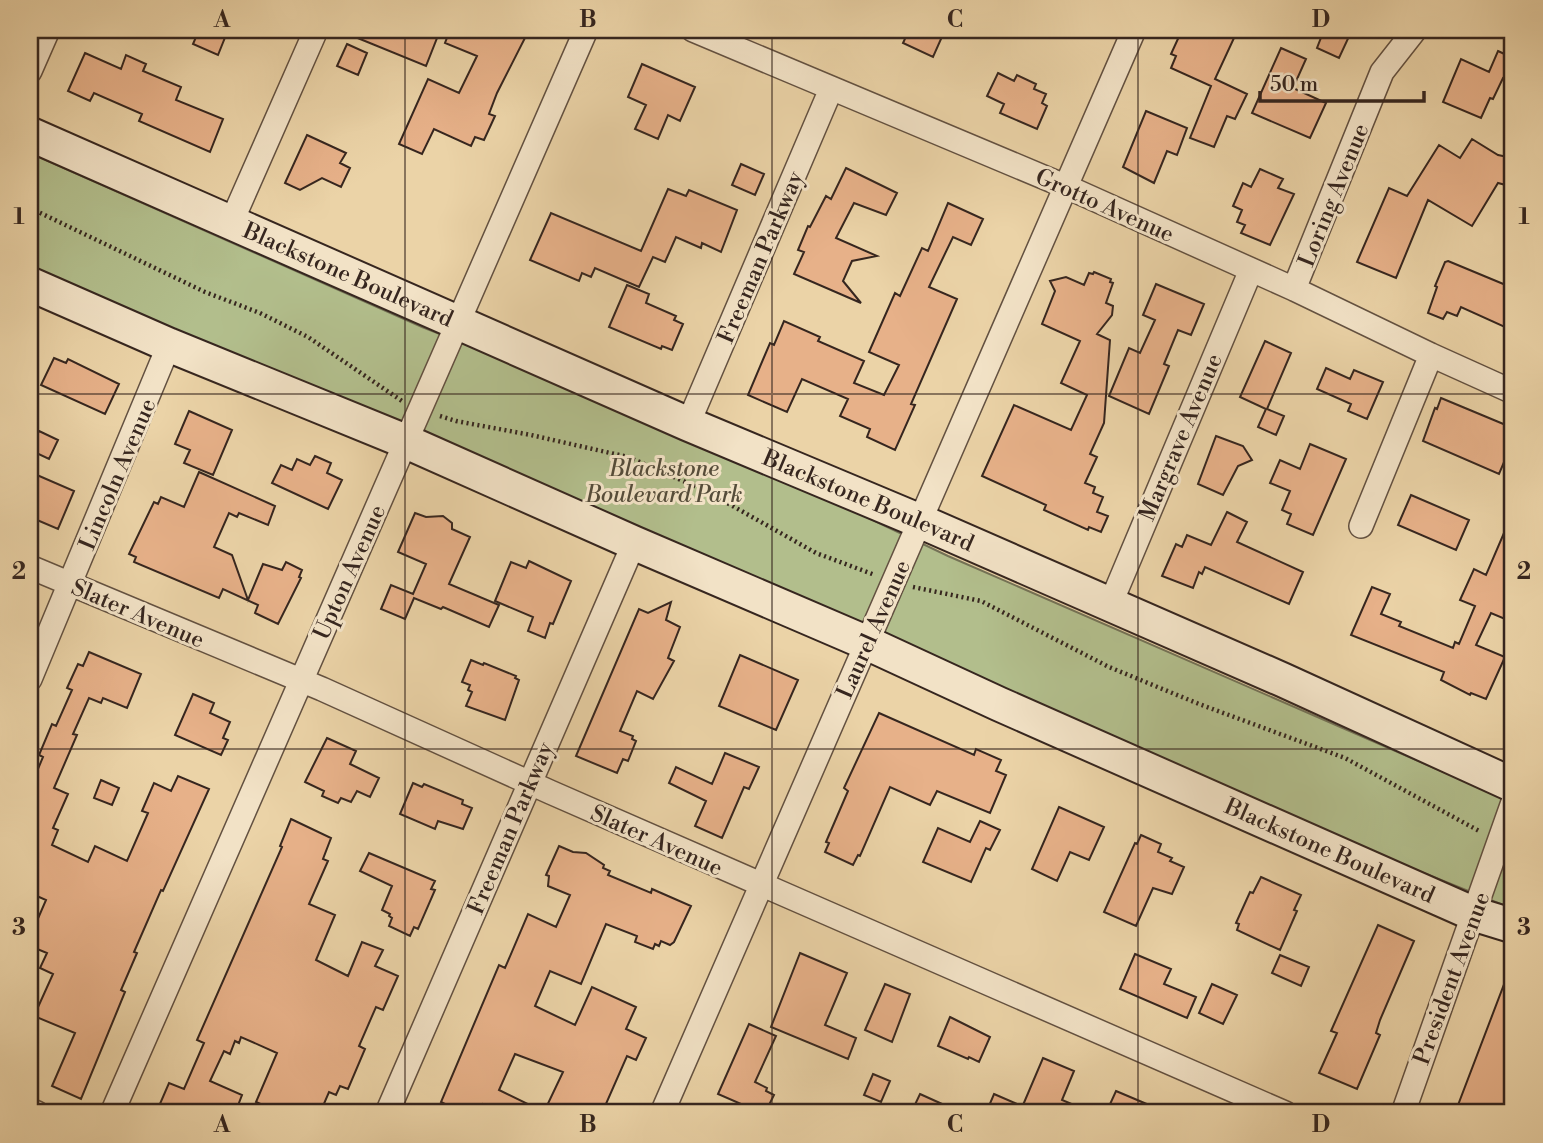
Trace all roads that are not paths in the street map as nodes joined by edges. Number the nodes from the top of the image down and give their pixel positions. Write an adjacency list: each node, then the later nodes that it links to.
1 (48, 30): 7 (street)
2 (316, 30): 11 (street)
3 (586, 30): 15 (street, Upton Avenue)
4 (693, 30): 8 (street, Grotto Avenue)
5 (1134, 30): 10 (street, Laurel Avenue)
6 (1415, 30): 14 (street, Loring Avenue)
7 (30, 71)
8 (831, 89): 10 (street, Grotto Avenue); 19 (street, Freeman Parkway)
9 (30, 134): 11 (main road, Blackstone Boulevard)
10 (1067, 187): 12 (street, Grotto Avenue); 21 (street, Laurel Avenue)
11 (231, 223): 15 (main road, Blackstone Boulevard)
12 (1251, 270): 14 (street, Grotto Avenue); 26 (street, Margrave Avenue)
13 (30, 284): 16 (main road, Blackstone Boulevard)
14 (1294, 289): 17 (street, Grotto Avenue)
15 (458, 322): 19 (main road, Blackstone Boulevard); 20 (street, Upton Avenue)
16 (169, 345): 20 (main road, Blackstone Boulevard); 25 (street, Lincoln Avenue)
17 (1431, 355): 18 (street, Grotto Avenue); 22 (street)
18 (1513, 392)
19 (688, 424): 21 (main road, Blackstone Boulevard)
20 (407, 442): 23 (main road, Blackstone Boulevard); 29 (street, Upton Avenue)
21 (922, 522): 26 (main road, Blackstone Boulevard); 27 (street, Laurel Avenue)
22 (1361, 526)
23 (634, 543): 27 (main road, Blackstone Boulevard); 30 (street, Freeman Parkway)
24 (30, 567): 25 (street, Slater Avenue)
25 (70, 585): 28 (street, Lincoln Avenue); 29 (street, Slater Avenue)
26 (1110, 605): 31 (main road, Blackstone Boulevard)
27 (867, 643): 33 (street, Laurel Avenue); 34 (main road, Blackstone Boulevard)
28 (30, 679)
29 (302, 681): 30 (street, Slater Avenue); 39 (street, Upton Avenue)
30 (529, 783): 33 (street, Slater Avenue); 40 (street, Freeman Parkway)
31 (1513, 785)
32 (1513, 802): 34 (street, President Avenue)
33 (761, 885): 37 (street, Laurel Avenue); 41 (street, Slater Avenue)
34 (1474, 914): 35 (main road, Blackstone Boulevard); 42 (street, President Avenue)
35 (1513, 926)
36 (30, 1110): 38 (street)
37 (666, 1112)
38 (37, 1113)
39 (112, 1113)
40 (387, 1113)
41 (1285, 1113)
42 (1403, 1113)

